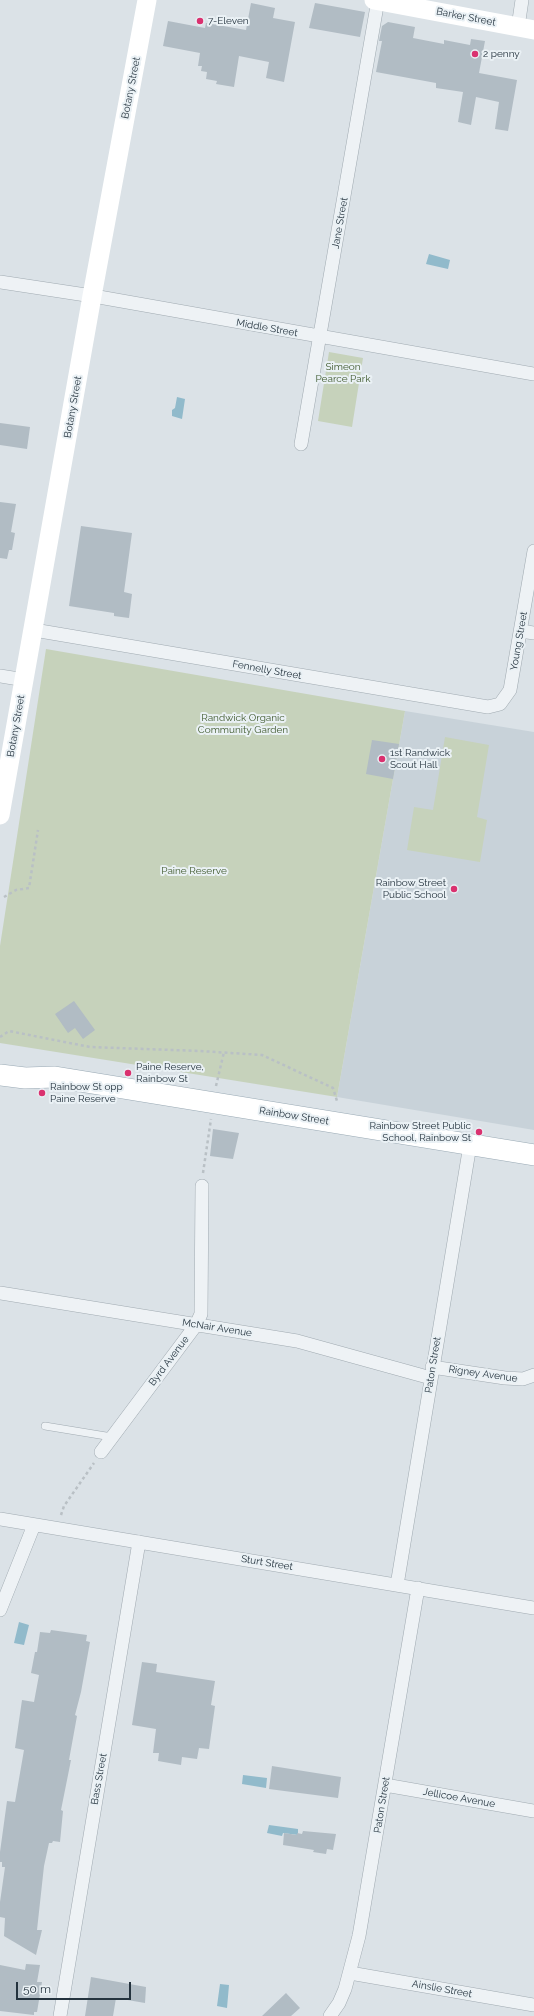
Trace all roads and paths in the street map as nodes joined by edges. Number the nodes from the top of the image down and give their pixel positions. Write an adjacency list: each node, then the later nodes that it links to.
1 (148, 0): 6 (street, Botany Street)
2 (377, 0): 4 (street, Barker Street); 7 (street, Jane Street)
3 (522, 0): 4 (street)
4 (526, 28)
5 (0, 282): 6 (street, Middle Street)
6 (92, 296): 7 (street, Middle Street); 11 (street, Botany Street)
7 (321, 338): 8 (street, Middle Street); 9 (street, Jane Street)
8 (534, 374)
9 (301, 444)
10 (534, 551): 12 (street, Young Street)
11 (34, 630): 15 (street, Botany Street); 16 (street, Fennelly Street)
12 (520, 631): 13 (street); 16 (street, Young Street)
13 (534, 633)
14 (0, 676): 15 (street)
15 (25, 680): 17 (street, Botany Street)
16 (500, 704)
17 (0, 815)
18 (38, 830): 19 (path)
19 (4, 897)
20 (0, 1037): 21 (path)
21 (224, 1052): 25 (path); 26 (path)
22 (0, 1062): 24 (main road, Rainbow Street)
23 (0, 1075): 24 (main road, Rainbow Street)
24 (55, 1077): 26 (main road, Rainbow Street)
25 (337, 1101)
26 (213, 1102): 27 (main road, Rainbow Street); 29 (path)
27 (470, 1145): 28 (main road, Rainbow Street); 32 (street, Paton Street)
28 (534, 1155)
29 (202, 1186): 31 (street, Byrd Avenue)
30 (0, 1293): 31 (street, McNair Avenue)
31 (196, 1325): 32 (street, McNair Avenue); 35 (street, Byrd Avenue)
32 (431, 1372): 33 (street, Rigney Avenue); 41 (street, Paton Street)
33 (534, 1376)
34 (45, 1426): 35 (lane)
35 (112, 1438): 36 (street, Byrd Avenue)
36 (101, 1452): 39 (path)
37 (0, 1519): 38 (street, Sturt Street)
38 (34, 1525): 39 (street, Sturt Street); 44 (street)
39 (56, 1528): 40 (street, Sturt Street)
40 (139, 1542): 41 (street, Sturt Street); 49 (street, Bass Street)
41 (397, 1585): 42 (street, Sturt Street)
42 (418, 1588): 43 (street, Sturt Street); 45 (street, Paton Street)
43 (534, 1608)
44 (0, 1610)
45 (385, 1785): 46 (street, Jellicoe Avenue); 47 (street, Paton Street)
46 (534, 1811)
47 (350, 1974): 48 (street, Ainslie Street); 50 (street, Paton Street)
48 (534, 2005)
49 (60, 2016)
50 (330, 2016)

